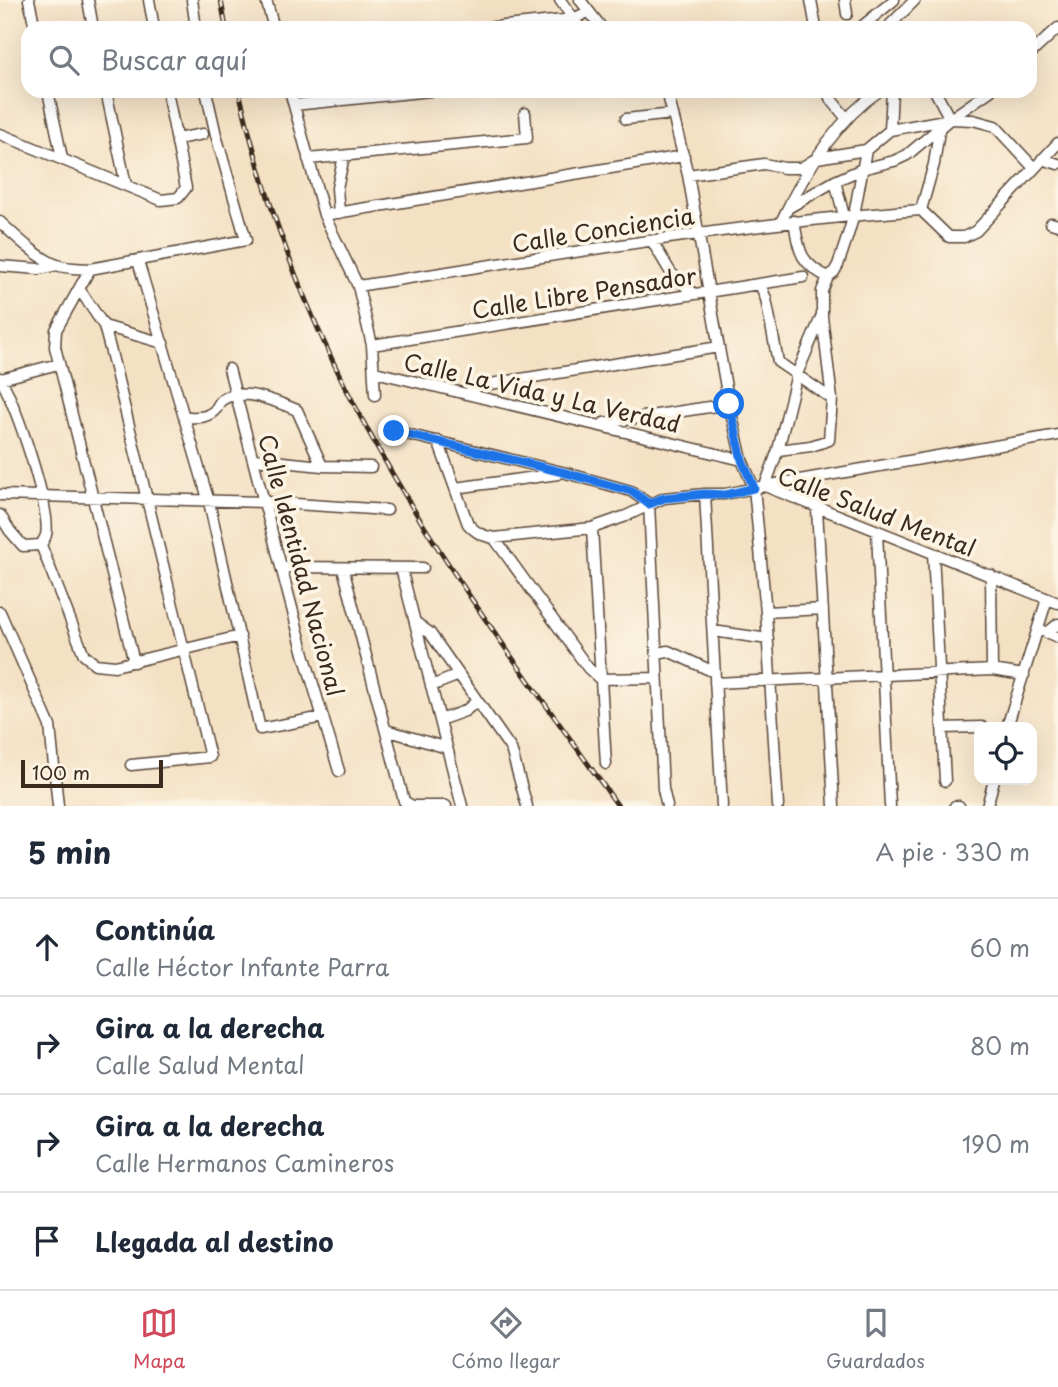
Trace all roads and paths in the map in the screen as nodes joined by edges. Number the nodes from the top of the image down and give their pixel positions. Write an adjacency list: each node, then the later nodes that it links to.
1 (29, 0): 16 (street)
2 (88, 0): 17 (street)
3 (149, 0): 18 (street)
4 (192, 0): 19 (street)
5 (266, 0): 20 (street)
6 (560, 0): 15 (street)
7 (580, 0): 12 (street)
8 (811, 0): 23 (street)
9 (845, 0): 14 (street)
10 (894, 0): 13 (street)
11 (915, 0): 26 (street)
12 (588, 12): 15 (street); 22 (street)
13 (880, 12): 24 (street); 25 (street)
14 (847, 14)
15 (573, 19): 21 (street)
16 (34, 21)
17 (92, 21)
18 (153, 21)
19 (195, 21)
20 (272, 21)
21 (553, 21)
22 (596, 21)
23 (815, 21)
24 (869, 21)
25 (887, 21)
26 (896, 21)
27 (1058, 28): 28 (street)
28 (1037, 48)
29 (49, 98): 57 (street)
30 (107, 98): 64 (street)
31 (168, 98): 51 (street)
32 (208, 98): 75 (street)
33 (292, 98): 41 (street)
34 (362, 98): 41 (street)
35 (669, 98): 43 (street)
36 (830, 98): 45 (street)
37 (871, 98): 45 (street)
38 (892, 98): 47 (street)
39 (939, 98): 46 (street)
40 (978, 98): 46 (street)
41 (294, 105): 58 (street)
42 (526, 113): 54 (street)
43 (673, 114): 44 (street); 55 (street)
44 (625, 119)
45 (847, 119): 56 (street)
46 (950, 119): 47 (street); 48 (street); 59 (street)
47 (890, 130): 53 (street)
48 (939, 131): 61 (street); 66 (street)
49 (0, 134): 57 (street)
50 (202, 134): 51 (street)
51 (177, 139): 64 (street)
52 (1058, 143): 59 (street)
53 (866, 150): 56 (street); 61 (street)
54 (344, 156): 58 (street); 67 (street)
55 (684, 156): 62 (street); 67 (street)
56 (817, 158): 62 (street); 65 (street)
57 (62, 159): 64 (street)
58 (308, 159): 68 (street)
59 (1038, 163): 60 (street); 66 (street)
60 (1058, 164)
61 (862, 169): 63 (street); 69 (street)
62 (688, 175): 73 (street)
63 (835, 181): 65 (street); 69 (street)
64 (126, 185)
65 (788, 208): 72 (street)
66 (921, 210): 69 (street, Calle Conciencia)
67 (339, 213): 68 (street)
68 (324, 215): 82 (street)
69 (849, 216): 70 (street, Calle Conciencia); 80 (street)
70 (794, 221): 72 (street, Calle Conciencia); 80 (street)
71 (0, 222): 76 (street)
72 (781, 222): 73 (street, Calle Conciencia)
73 (697, 233): 74 (street, Calle Conciencia); 84 (street)
74 (652, 240): 82 (street, Calle Conciencia); 85 (street)
75 (138, 261): 78 (street); 88 (street)
76 (57, 265): 77 (street); 78 (street)
77 (1, 267)
78 (90, 269): 83 (street)
79 (803, 277): 81 (street, Calle Libre Pensador)
80 (828, 277): 86 (street)
81 (760, 284): 84 (street, Calle Libre Pensador); 96 (street)
82 (358, 285): 89 (street)
83 (80, 290): 87 (street); 93 (street)
84 (709, 292): 85 (street, Calle Libre Pensador); 90 (street)
85 (694, 294): 89 (street, Calle Libre Pensador)
86 (822, 315): 91 (street); 92 (street)
87 (104, 326): 88 (street); 120 (street)
88 (163, 343): 103 (street)
89 (372, 345): 95 (street)
90 (719, 347): 99 (street); 102 (street)
91 (827, 354): 92 (street); 101 (street)
92 (804, 358): 96 (street)
93 (58, 364): 97 (street); 119 (street)
94 (229, 369): 98 (street, Calle Identidad Nacional)
95 (375, 372): 99 (street, Calle La Vida y La Verdad); 100 (street)
96 (797, 374): 101 (street); 108 (street)
97 (0, 379): 118 (street)
98 (236, 394): 103 (street); 109 (street, Calle Identidad Nacional); 111 (street)
99 (467, 394): 104 (street, Calle La Vida y La Verdad)
100 (375, 395)
101 (832, 399): 108 (street)
102 (729, 404): 104 (street); 110 (street)
103 (185, 417): 121 (street)
104 (596, 424): 110 (street, Calle La Vida y La Verdad)
105 (394, 431): 107 (street)
106 (1058, 435): 114 (street)
107 (438, 441): 113 (street); 115 (street)
108 (778, 450): 114 (street)
109 (254, 459): 111 (street); 122 (street, Calle Identidad Nacional)
110 (742, 460): 114 (street)
111 (322, 466): 112 (street)
112 (371, 467)
113 (566, 473): 115 (street); 123 (street)
114 (760, 487): 116 (street, Calle Salud Mental); 124 (street, Calle Salud Mental); 141 (street)
115 (455, 488): 129 (street, Calle Salud Mental)
116 (705, 494): 123 (street, Calle Salud Mental); 144 (street)
117 (0, 495): 118 (street)
118 (41, 496): 119 (street); 130 (street)
119 (94, 498): 120 (street); 151 (street)
120 (149, 500): 121 (street); 149 (street)
121 (209, 502): 122 (street); 146 (street)
122 (265, 502): 125 (street); 132 (street, Calle Identidad Nacional)
123 (649, 504): 127 (street, Calle Salud Mental); 150 (street)
124 (817, 509): 128 (street, Calle Salud Mental); 139 (street)
125 (387, 510)
126 (0, 515): 130 (street)
127 (592, 528): 129 (street, Calle Salud Mental); 160 (street)
128 (877, 532): 131 (street, Calle Salud Mental); 154 (street)
129 (494, 538): 160 (street)
130 (41, 545): 151 (street)
131 (933, 554): 136 (street, Calle Salud Mental); 153 (street)
132 (282, 567): 133 (street); 164 (street, Calle Identidad Nacional)
133 (343, 568): 134 (street); 169 (street)
134 (401, 568): 135 (street); 142 (street)
135 (423, 568)
136 (991, 575): 137 (street, Calle Salud Mental); 152 (street)
137 (1047, 599): 138 (street, Calle Salud Mental); 145 (street)
138 (1058, 603)
139 (823, 609): 141 (street); 158 (street)
140 (0, 612): 176 (street)
141 (766, 612): 148 (street)
142 (415, 621): 156 (street); 162 (street)
143 (1058, 624): 145 (street)
144 (713, 631): 148 (street); 157 (street)
145 (1042, 631): 147 (street); 155 (street)
146 (240, 636): 149 (street); 164 (street)
147 (1058, 637)
148 (768, 639): 161 (street)
149 (184, 648): 151 (street); 172 (street)
150 (656, 653): 157 (street); 159 (street)
151 (134, 662)
152 (992, 670): 153 (street); 155 (street)
153 (938, 672): 154 (street); 168 (street)
154 (884, 675): 158 (street); 184 (street)
155 (1024, 675): 166 (street)
156 (458, 676): 162 (street); 163 (street)
157 (715, 677): 161 (street); 181 (street)
158 (827, 677): 161 (street); 183 (street)
159 (657, 678): 160 (street); 180 (street)
160 (600, 679): 171 (street)
161 (771, 679): 182 (street)
162 (431, 686): 165 (street)
163 (477, 701): 165 (street); 179 (street)
164 (323, 717): 173 (street, Calle Identidad Nacional)
165 (440, 720): 170 (street)
166 (1009, 722)
167 (974, 727): 168 (street)
168 (942, 728): 174 (street)
169 (386, 730): 170 (street); 177 (street)
170 (447, 748): 178 (street)
171 (606, 764)
172 (131, 765)
173 (339, 771)
174 (945, 781)
175 (993, 785): 185 (street)
176 (58, 806)
177 (446, 806)
178 (462, 806)
179 (527, 806)
180 (667, 806)
181 (722, 806)
182 (778, 806)
183 (834, 806)
184 (890, 806)
185 (988, 806)

